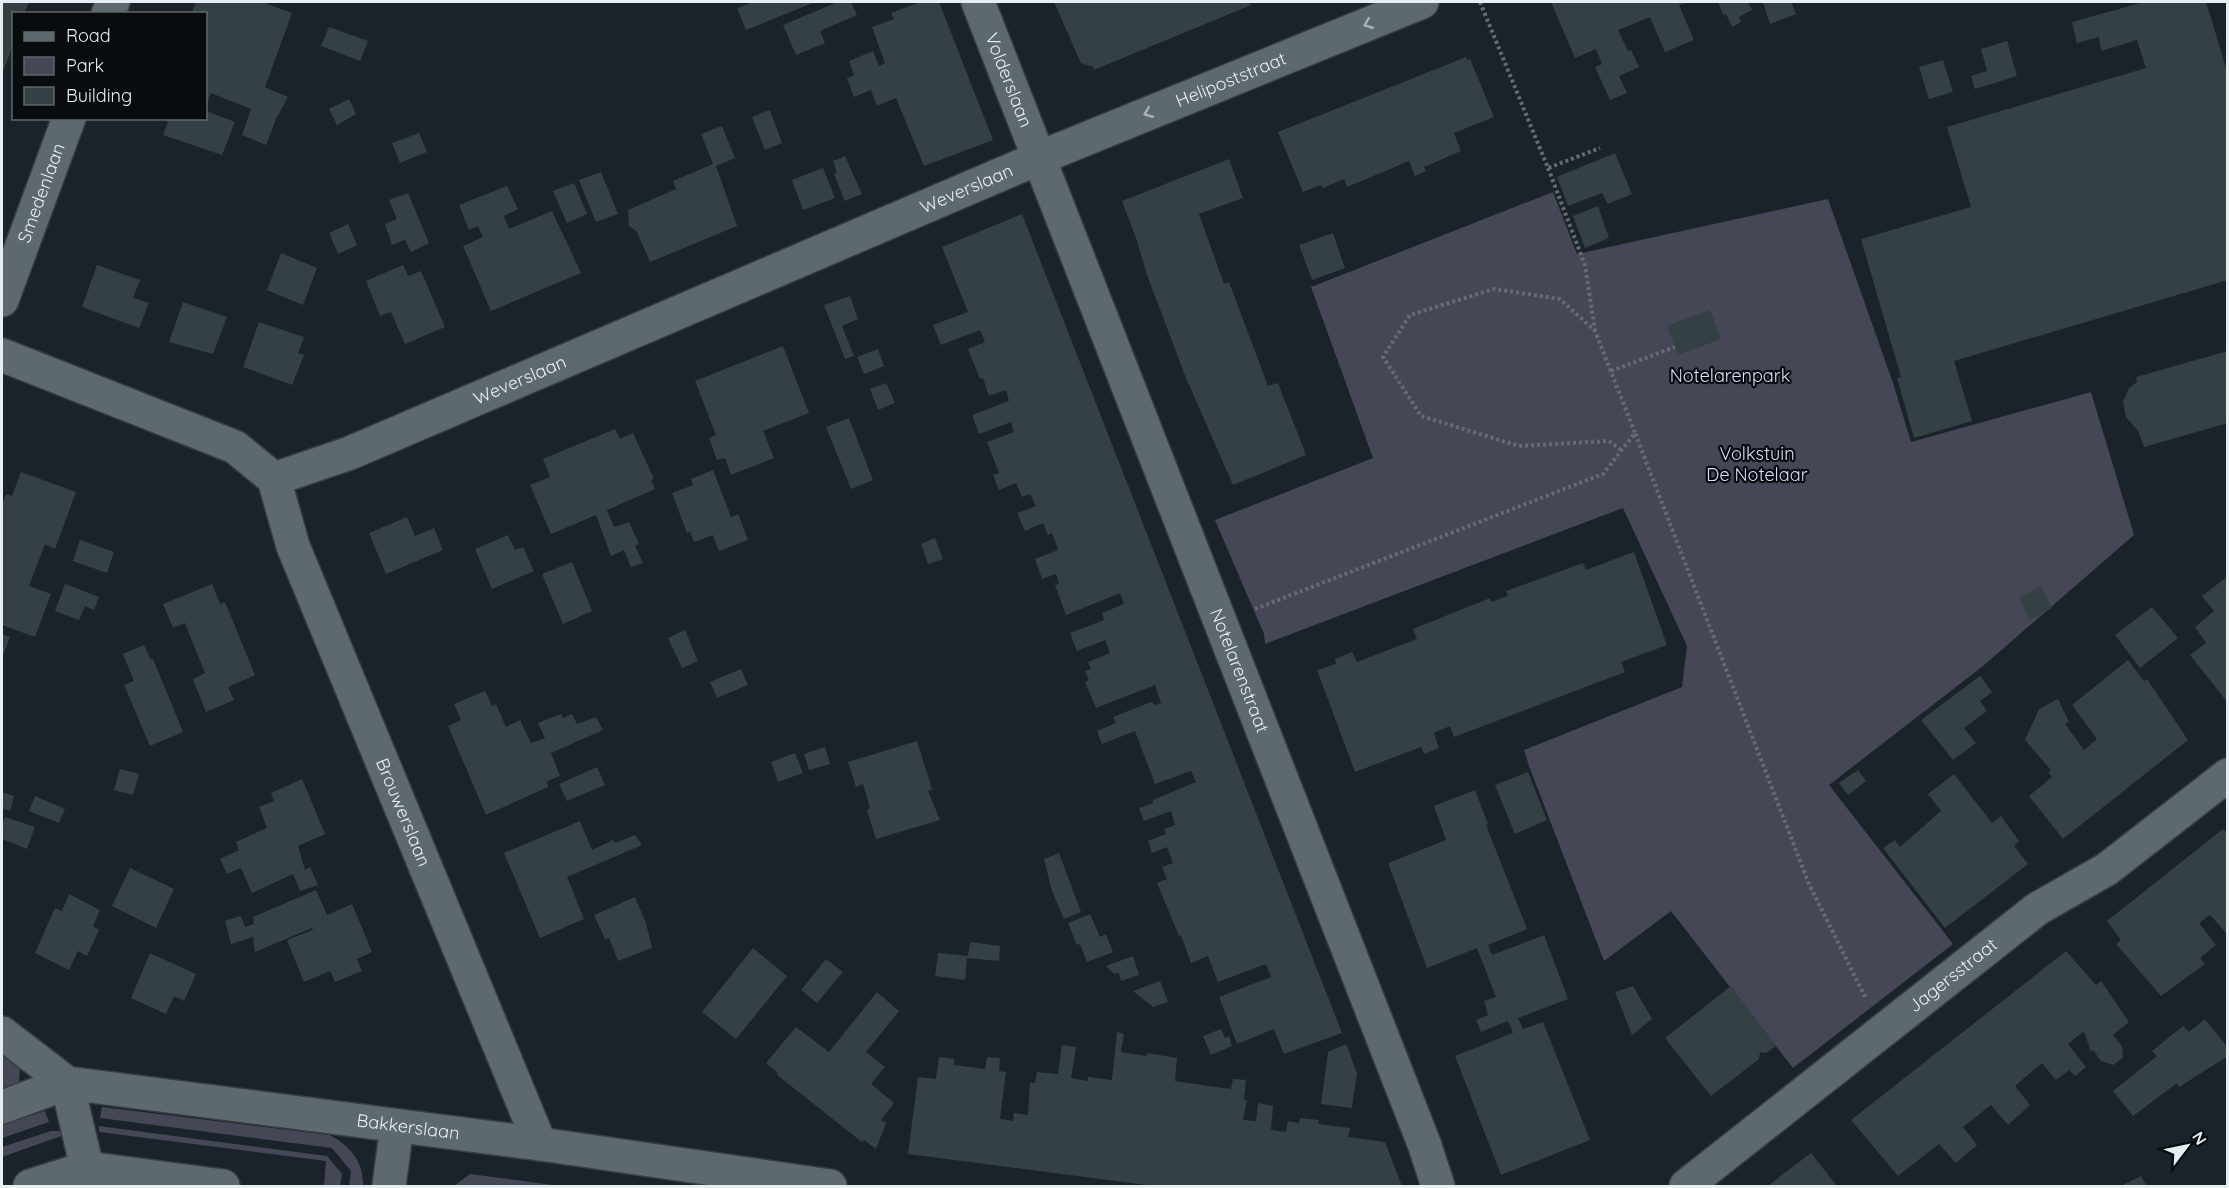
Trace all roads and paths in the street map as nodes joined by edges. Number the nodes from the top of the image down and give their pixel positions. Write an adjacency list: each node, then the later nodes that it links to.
1 (978, 2): 6 (street, Volderslaan)
2 (1422, 2): 6 (street, Helipoststraat, one-way to 6)
3 (1480, 2): 7 (path)
4 (68, 120): 8 (street, Smedenlaan)
5 (1599, 148): 7 (path)
6 (1039, 158): 15 (street, Weverslaan); 16 (street, Notelarenstraat)
7 (1548, 168): 9 (path)
8 (2, 300)
9 (1595, 331): 12 (path); 14 (path)
10 (1675, 347): 12 (path)
11 (2, 355): 15 (street)
12 (1611, 371): 13 (path)
13 (1635, 433): 14 (path); 18 (path)
14 (1621, 450): 16 (path)
15 (274, 479): 23 (street, Brouwerslaan)
16 (1221, 622): 29 (street, Notelarenstraat)
17 (2228, 775): 18 (street, Jagersstraat)
18 (1882, 1032): 30 (street, Jagersstraat)
19 (2, 1033): 20 (street)
20 (67, 1083): 21 (street); 22 (street, Bakkerslaan); 24 (street)
21 (2, 1107)
22 (397, 1125): 23 (street, Bakkerslaan); 27 (street)
23 (540, 1144): 28 (street, Bakkerslaan)
24 (87, 1168): 25 (street); 26 (street)
25 (30, 1186)
26 (223, 1186)
27 (389, 1186)
28 (830, 1186)
29 (1438, 1186)
30 (1686, 1186)

